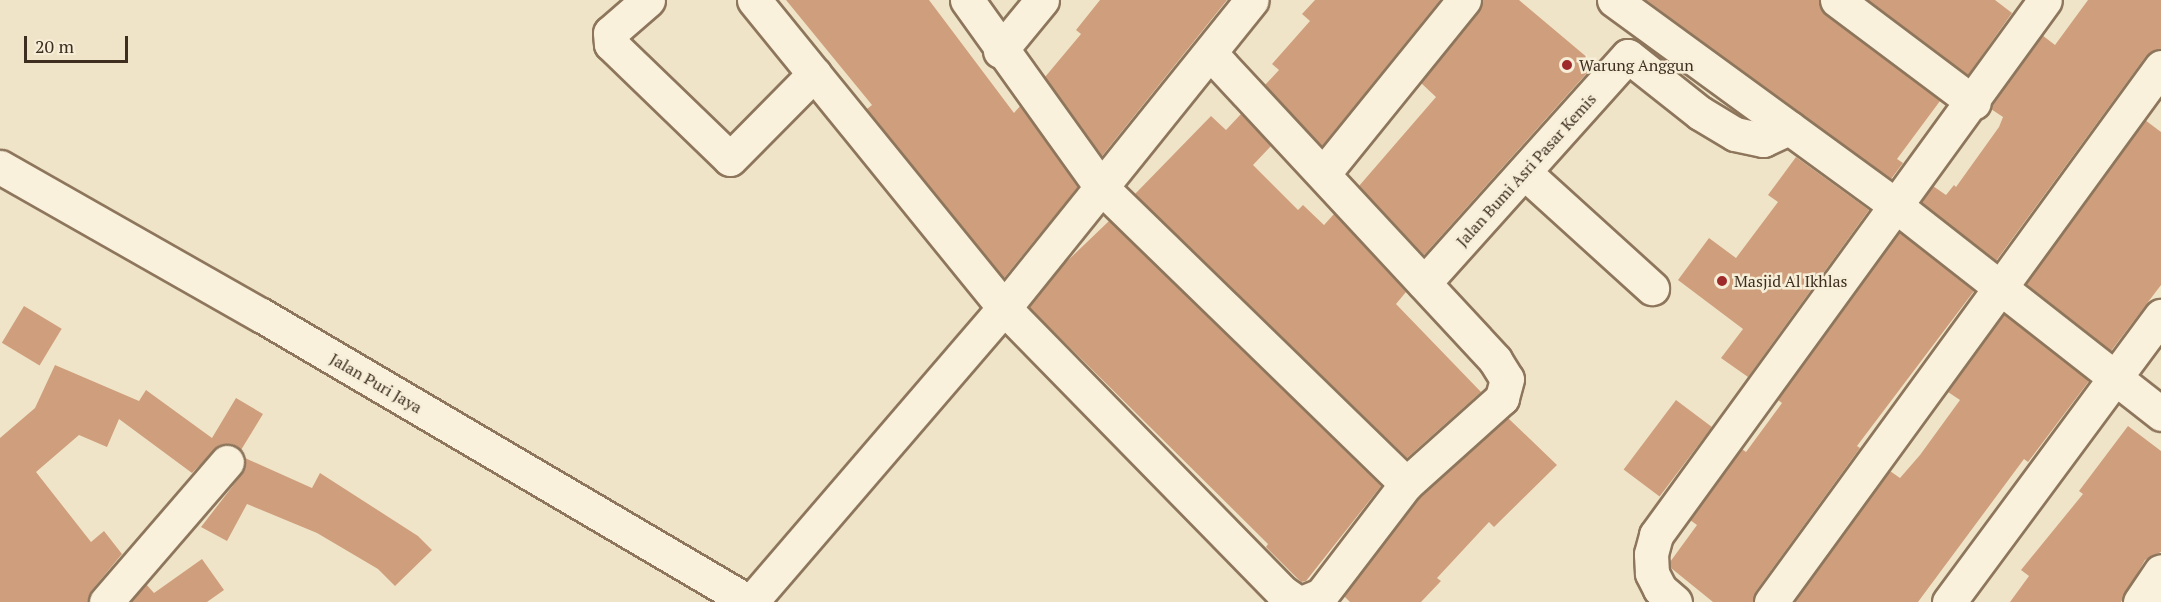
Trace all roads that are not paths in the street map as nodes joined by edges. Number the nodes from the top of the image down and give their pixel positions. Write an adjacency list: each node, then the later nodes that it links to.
1 (648, 0): 13 (street)
2 (754, 0): 13 (street)
3 (967, 0): 10 (street)
4 (1042, 0): 10 (street)
5 (1252, 0): 11 (street)
6 (1464, 0): 18 (street)
7 (1614, 0): 15 (street)
8 (1837, 0): 14 (street)
9 (2045, 0): 14 (street)
10 (1000, 51): 19 (street)
11 (1210, 53): 18 (street); 19 (street)
12 (2161, 67): 22 (street)
13 (814, 74): 24 (street)
14 (1974, 103): 20 (street)
15 (1789, 128): 17 (street, Jalan Bumi Asri Pasar Kemis); 20 (street)
16 (0, 167): 32 (street, Jalan Puri Jaya)
17 (1524, 172): 21 (street, Jalan Bumi Asri Pasar Kemis); 23 (street)
18 (1323, 174): 21 (street)
19 (1101, 187): 24 (street); 29 (street)
20 (1896, 206): 22 (street); 35 (street)
21 (1424, 283): 29 (street)
22 (1998, 287): 26 (street); 36 (street)
23 (1652, 288)
24 (1004, 308): 32 (street); 33 (street)
25 (2161, 316): 26 (street)
26 (2115, 378): 27 (street); 37 (street)
27 (2161, 414)
28 (227, 462): 31 (street)
29 (1406, 484): 34 (street)
30 (2161, 571): 38 (street)
31 (106, 602)
32 (750, 602)
33 (1297, 602)
34 (1304, 602)
35 (1675, 602)
36 (1771, 602)
37 (1949, 602)
38 (2140, 602)

